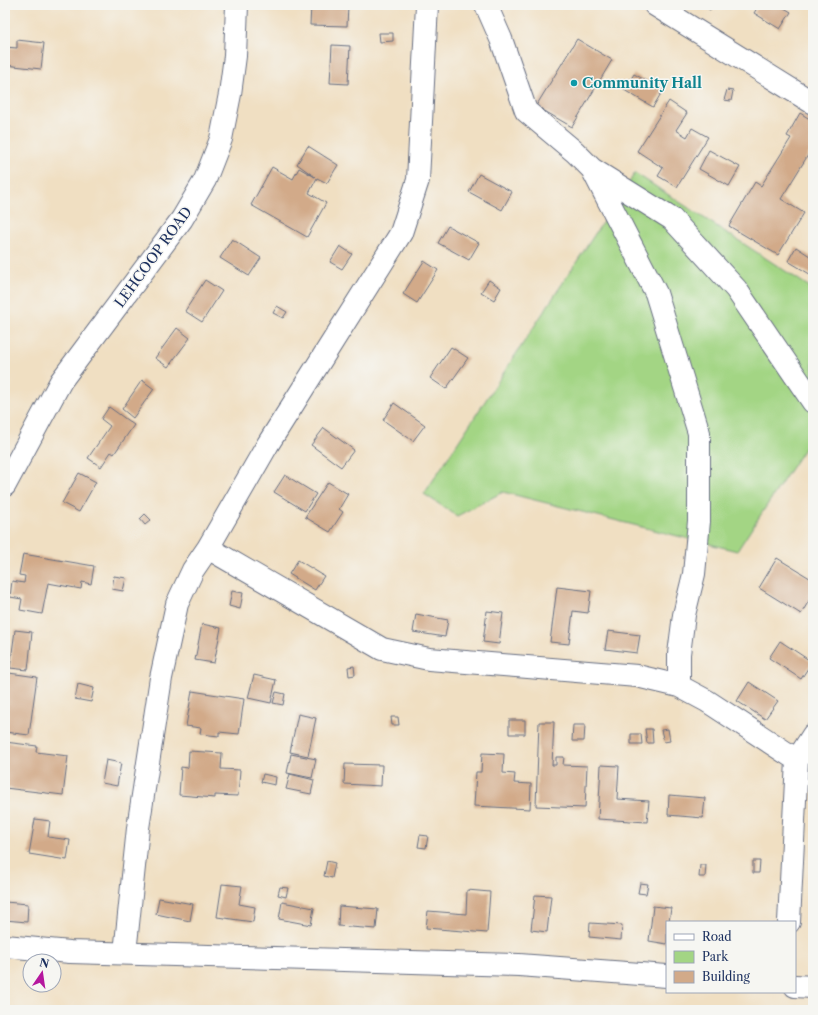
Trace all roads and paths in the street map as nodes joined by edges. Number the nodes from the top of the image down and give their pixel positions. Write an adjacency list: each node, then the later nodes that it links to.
1 (237, 5): 8 (street, LEHCOOP ROAD)
2 (427, 5): 9 (street)
3 (486, 5): 6 (street)
4 (655, 5): 5 (street)
5 (813, 103)
6 (592, 170): 7 (street); 10 (street)
7 (813, 402)
8 (5, 485)
9 (208, 548): 10 (street); 15 (street)
10 (679, 686): 12 (street)
11 (813, 735): 12 (street)
12 (798, 760): 13 (street)
13 (789, 921)
14 (5, 946): 15 (street)
15 (125, 952): 16 (street)
16 (666, 976)
17 (796, 986): 18 (street)
18 (813, 987)

